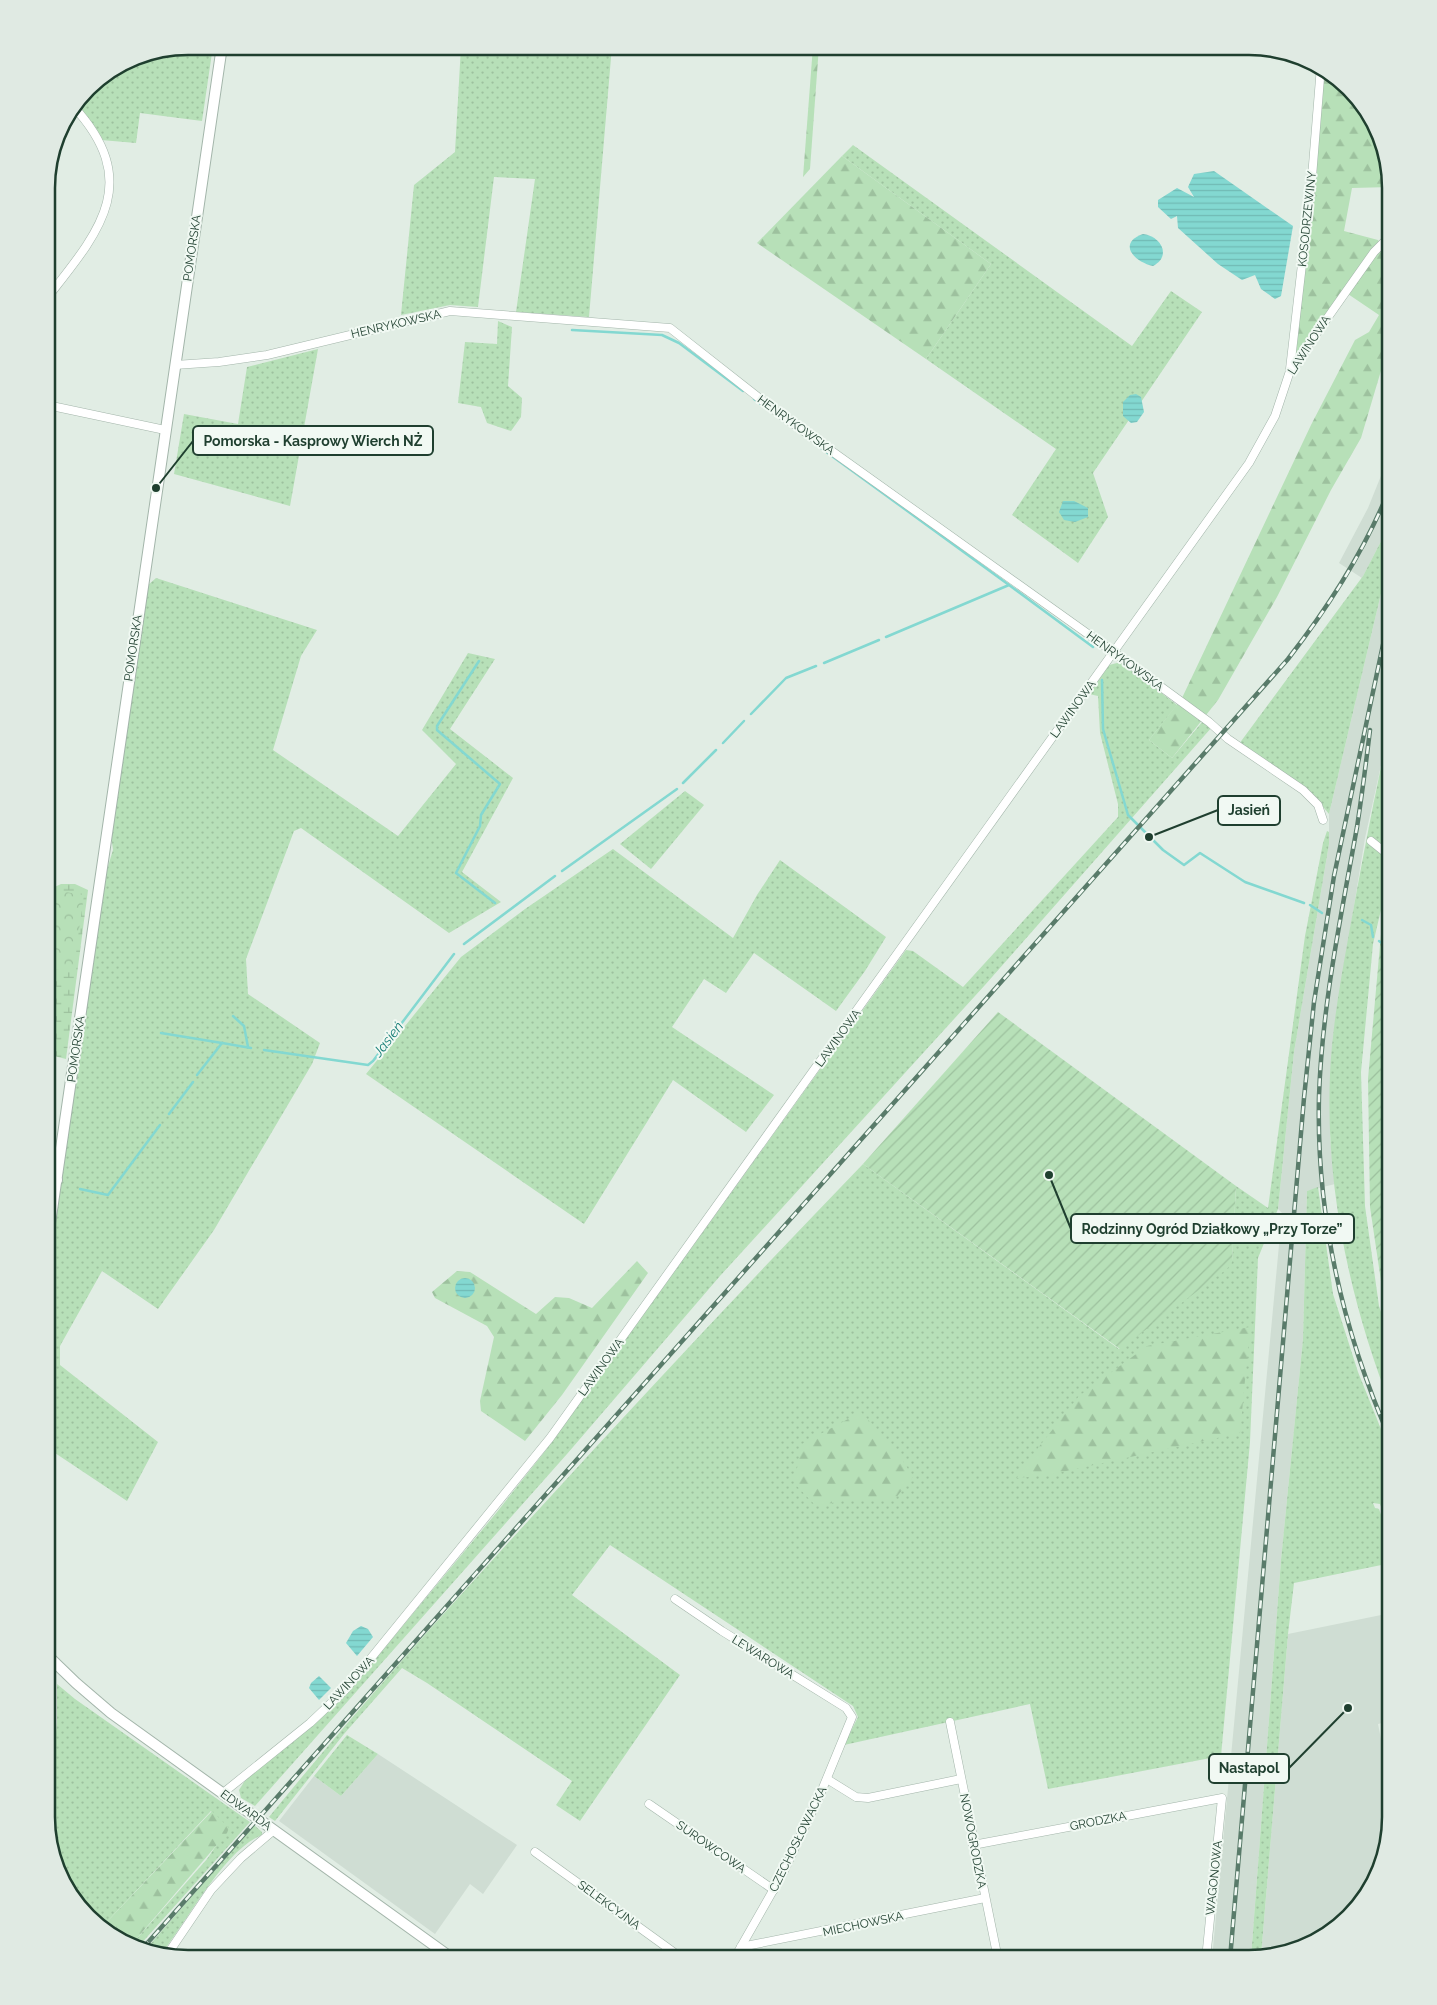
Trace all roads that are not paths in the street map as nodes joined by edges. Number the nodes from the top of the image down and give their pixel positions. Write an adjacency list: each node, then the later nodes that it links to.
1 (221, 55): 6 (street, POMORSKA)
2 (1320, 76): 7 (street, KOSODRZEWINY)
3 (78, 112): 5 (street)
4 (1382, 244): 7 (street, LAWINOWA)
5 (55, 286)
6 (175, 365): 9 (street, POMORSKA); 10 (street, HENRYKOWSKA)
7 (1290, 371): 10 (street, LAWINOWA)
8 (55, 407): 9 (street)
9 (165, 430): 14 (street, POMORSKA)
10 (1114, 652): 11 (street, HENRYKOWSKA); 21 (street, LAWINOWA)
11 (1323, 820)
12 (1371, 841): 13 (street)
13 (1382, 849)
14 (55, 1159)
15 (675, 1599): 17 (street, LEWAROWA)
16 (55, 1662): 21 (street, EDWARDA)
17 (852, 1714): 19 (street, CZECHOSŁOWACKA)
18 (950, 1722): 20 (street, NOWOGRODZKA)
19 (826, 1779): 20 (street); 27 (street, CZECHOSŁOWACKA)
20 (961, 1779): 25 (street, NOWOGRODZKA)
21 (223, 1793): 24 (street, EDWARDA)
22 (1222, 1798): 25 (street, GRODZKA); 35 (street, WAGONOWA)
23 (649, 1804): 27 (street, SUROWCOWA)
24 (274, 1830): 30 (street); 31 (street, EDWARDA)
25 (973, 1844): 28 (street, NOWOGRODZKA)
26 (534, 1852): 32 (street, SELEKCYJNA)
27 (774, 1890): 29 (street, CZECHOSŁOWACKA)
28 (985, 1898): 29 (street, MIECHOWSKA); 34 (street, NOWOGRODZKA)
29 (741, 1947): 33 (street, CZECHOSŁOWACKA)
30 (171, 1949)
31 (441, 1950)
32 (670, 1950)
33 (739, 1950)
34 (996, 1950)
35 (1207, 1950)

